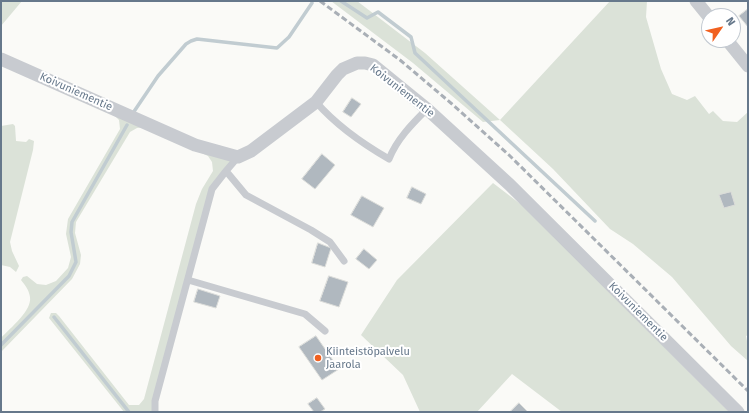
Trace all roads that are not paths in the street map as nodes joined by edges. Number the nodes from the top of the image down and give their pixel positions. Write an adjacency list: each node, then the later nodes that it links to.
1 (733, 48): 3 (street)
2 (1, 59): 6 (street, Koivuniementie)
3 (748, 66)
4 (316, 102): 5 (street, Koivuniementie); 5 (lane); 6 (street, Koivuniementie)
5 (427, 109): 12 (street, Koivuniementie)
6 (238, 158): 7 (lane)
7 (226, 170): 8 (lane); 9 (lane)
8 (344, 261)
9 (188, 280): 10 (lane); 11 (lane)
10 (325, 331)
11 (155, 412)
12 (738, 412)

